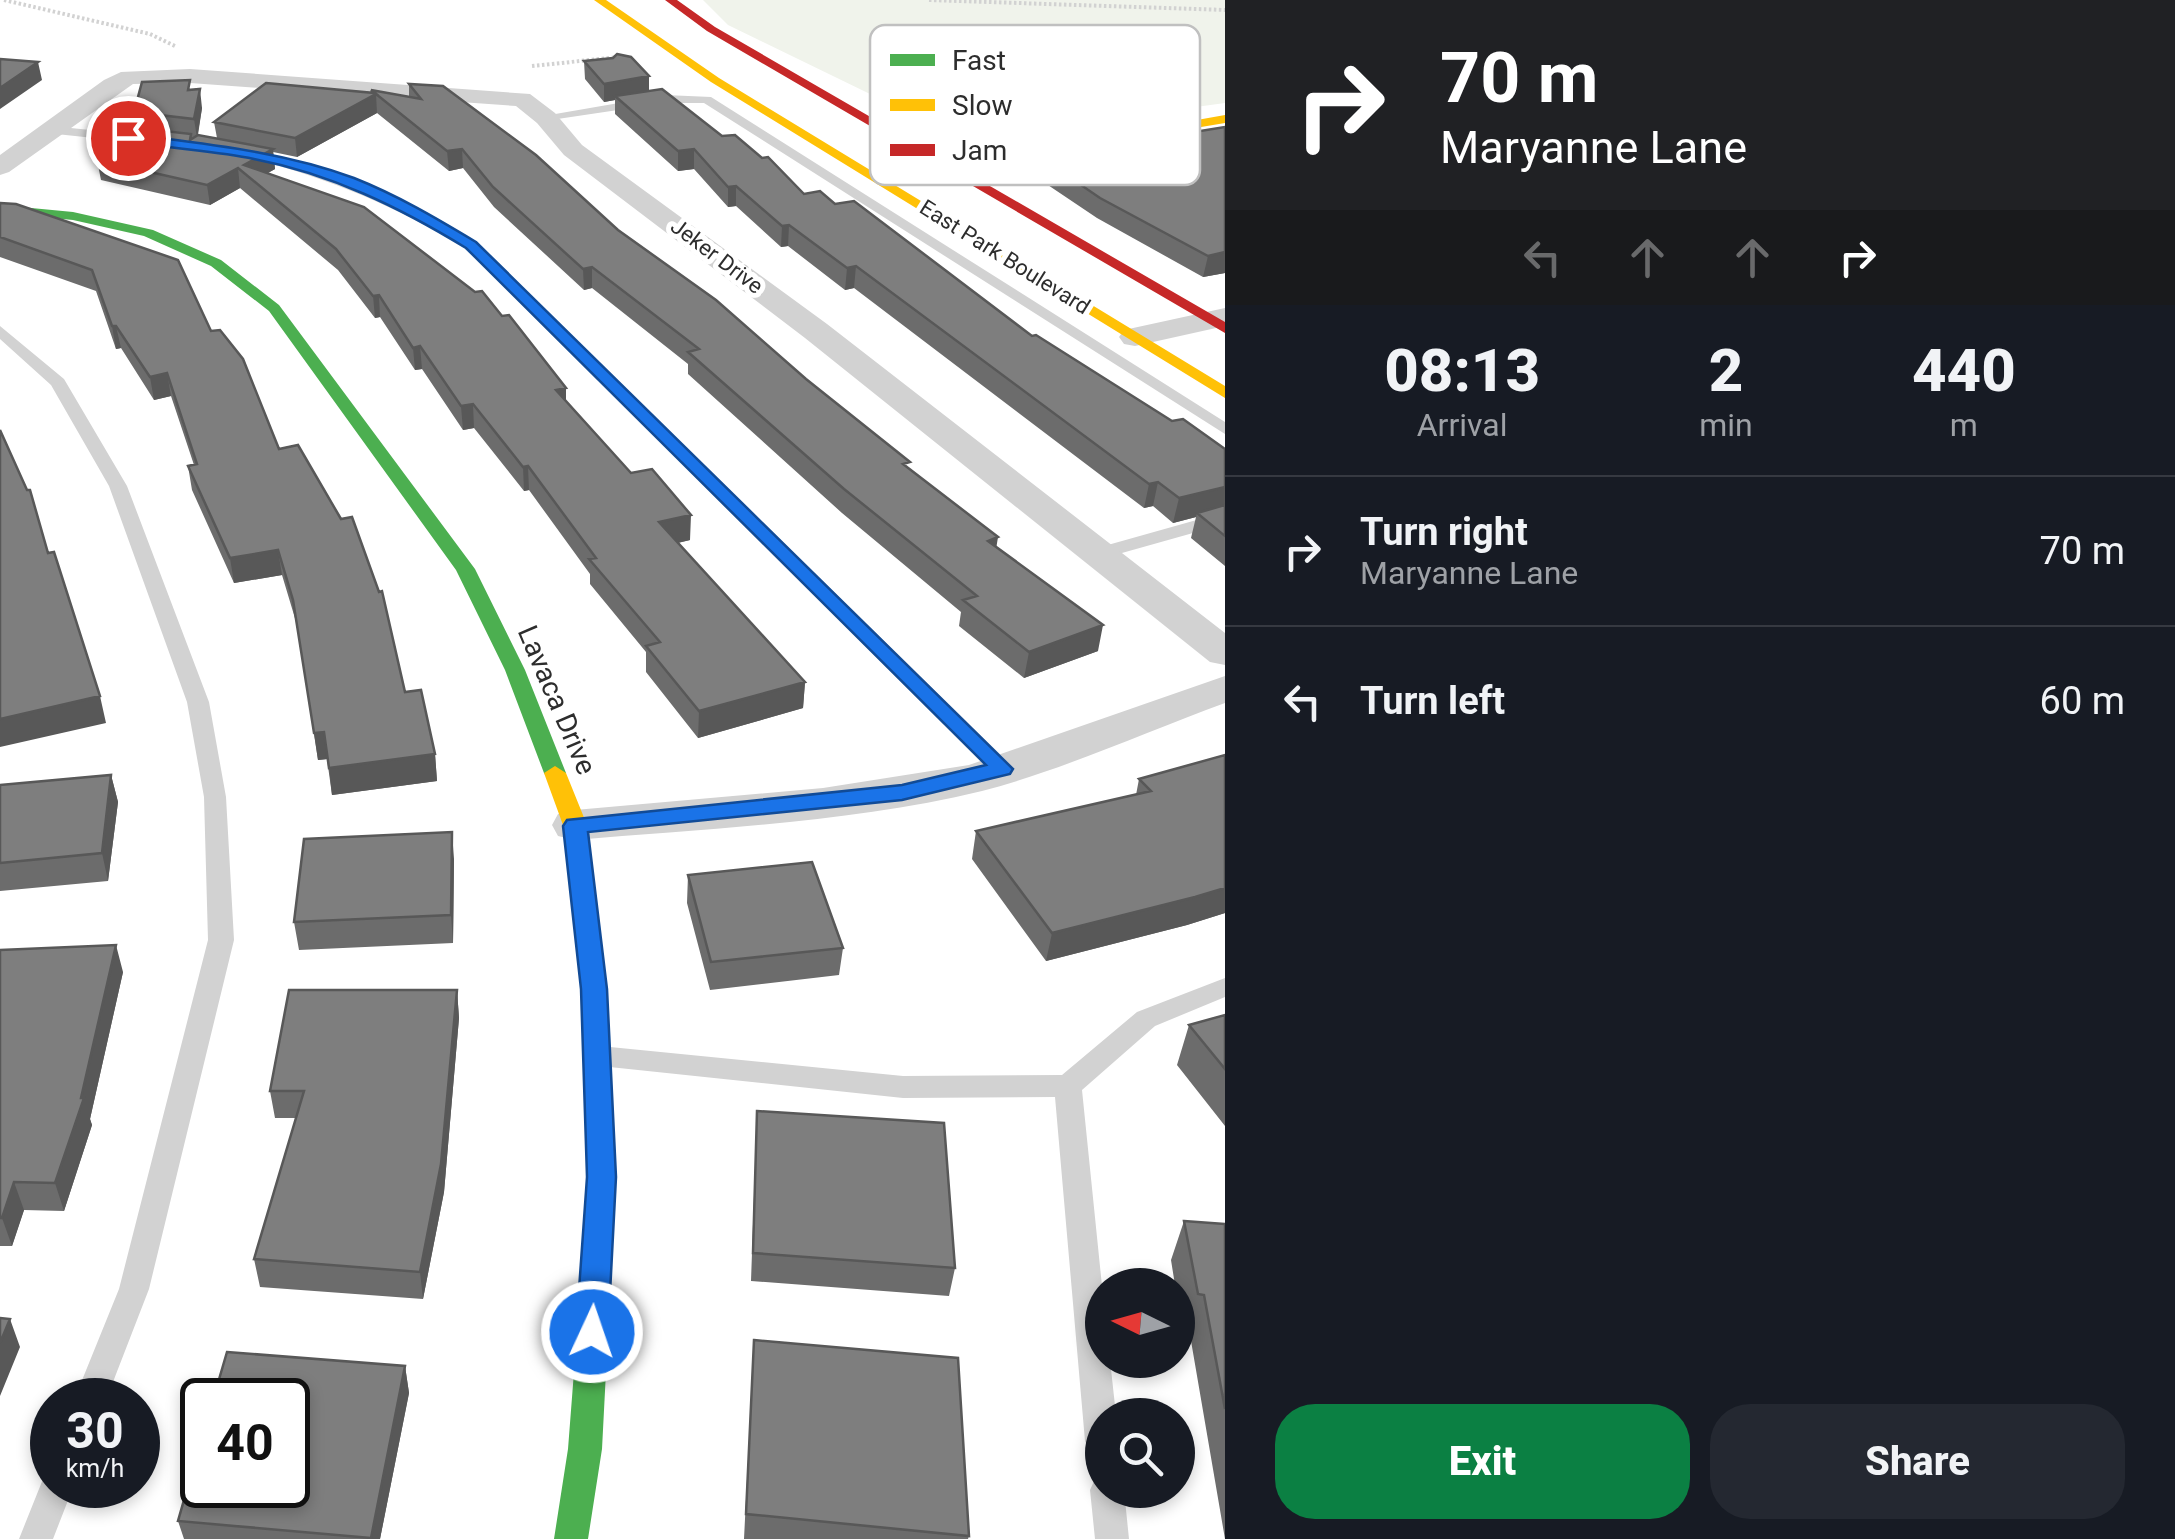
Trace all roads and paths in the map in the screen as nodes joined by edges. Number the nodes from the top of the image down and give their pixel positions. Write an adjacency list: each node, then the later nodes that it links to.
1 (599, 0): 15 (main road, East Park Boulevard)
2 (670, 0): 9 (main road, East Park Boulevard)
3 (929, 0): 4 (path)
4 (1225, 10)
5 (631, 52): 6 (path)
6 (472, 93): 7 (street, Jeker Drive); 11 (street, Jeker Drive)
7 (544, 117): 23 (lane); 25 (street, Jeker Drive)
8 (1225, 118): 10 (main road)
9 (870, 122)
10 (1200, 122)
11 (51, 130): 12 (lane); 14 (street)
12 (186, 144)
13 (222, 149): 28 (lane)
14 (0, 167)
15 (870, 175)
16 (886, 185): 21 (main road, East Park Boulevard)
17 (979, 185): 19 (main road, East Park Boulevard)
18 (0, 210): 29 (main road, Lavaca Drive)
19 (1220, 322): 21 (street)
20 (0, 331): 33 (lane)
21 (1135, 337): 22 (main road, East Park Boulevard)
22 (1225, 393)
23 (1225, 429)
24 (1225, 518): 25 (lane)
25 (1098, 554): 26 (street, Jeker Drive)
26 (1225, 653)
27 (1225, 689): 28 (street)
28 (1002, 769): 29 (street)
29 (575, 826): 31 (main road, Lavaca Drive)
30 (1225, 987): 32 (lane)
31 (596, 1055): 32 (lane); 38 (main road, Lavaca Drive)
32 (1068, 1086): 34 (lane)
33 (99, 1378)
34 (1098, 1398)
35 (48, 1508): 37 (lane)
36 (1109, 1508): 39 (lane)
37 (36, 1539)
38 (571, 1539)
39 (1112, 1539)

